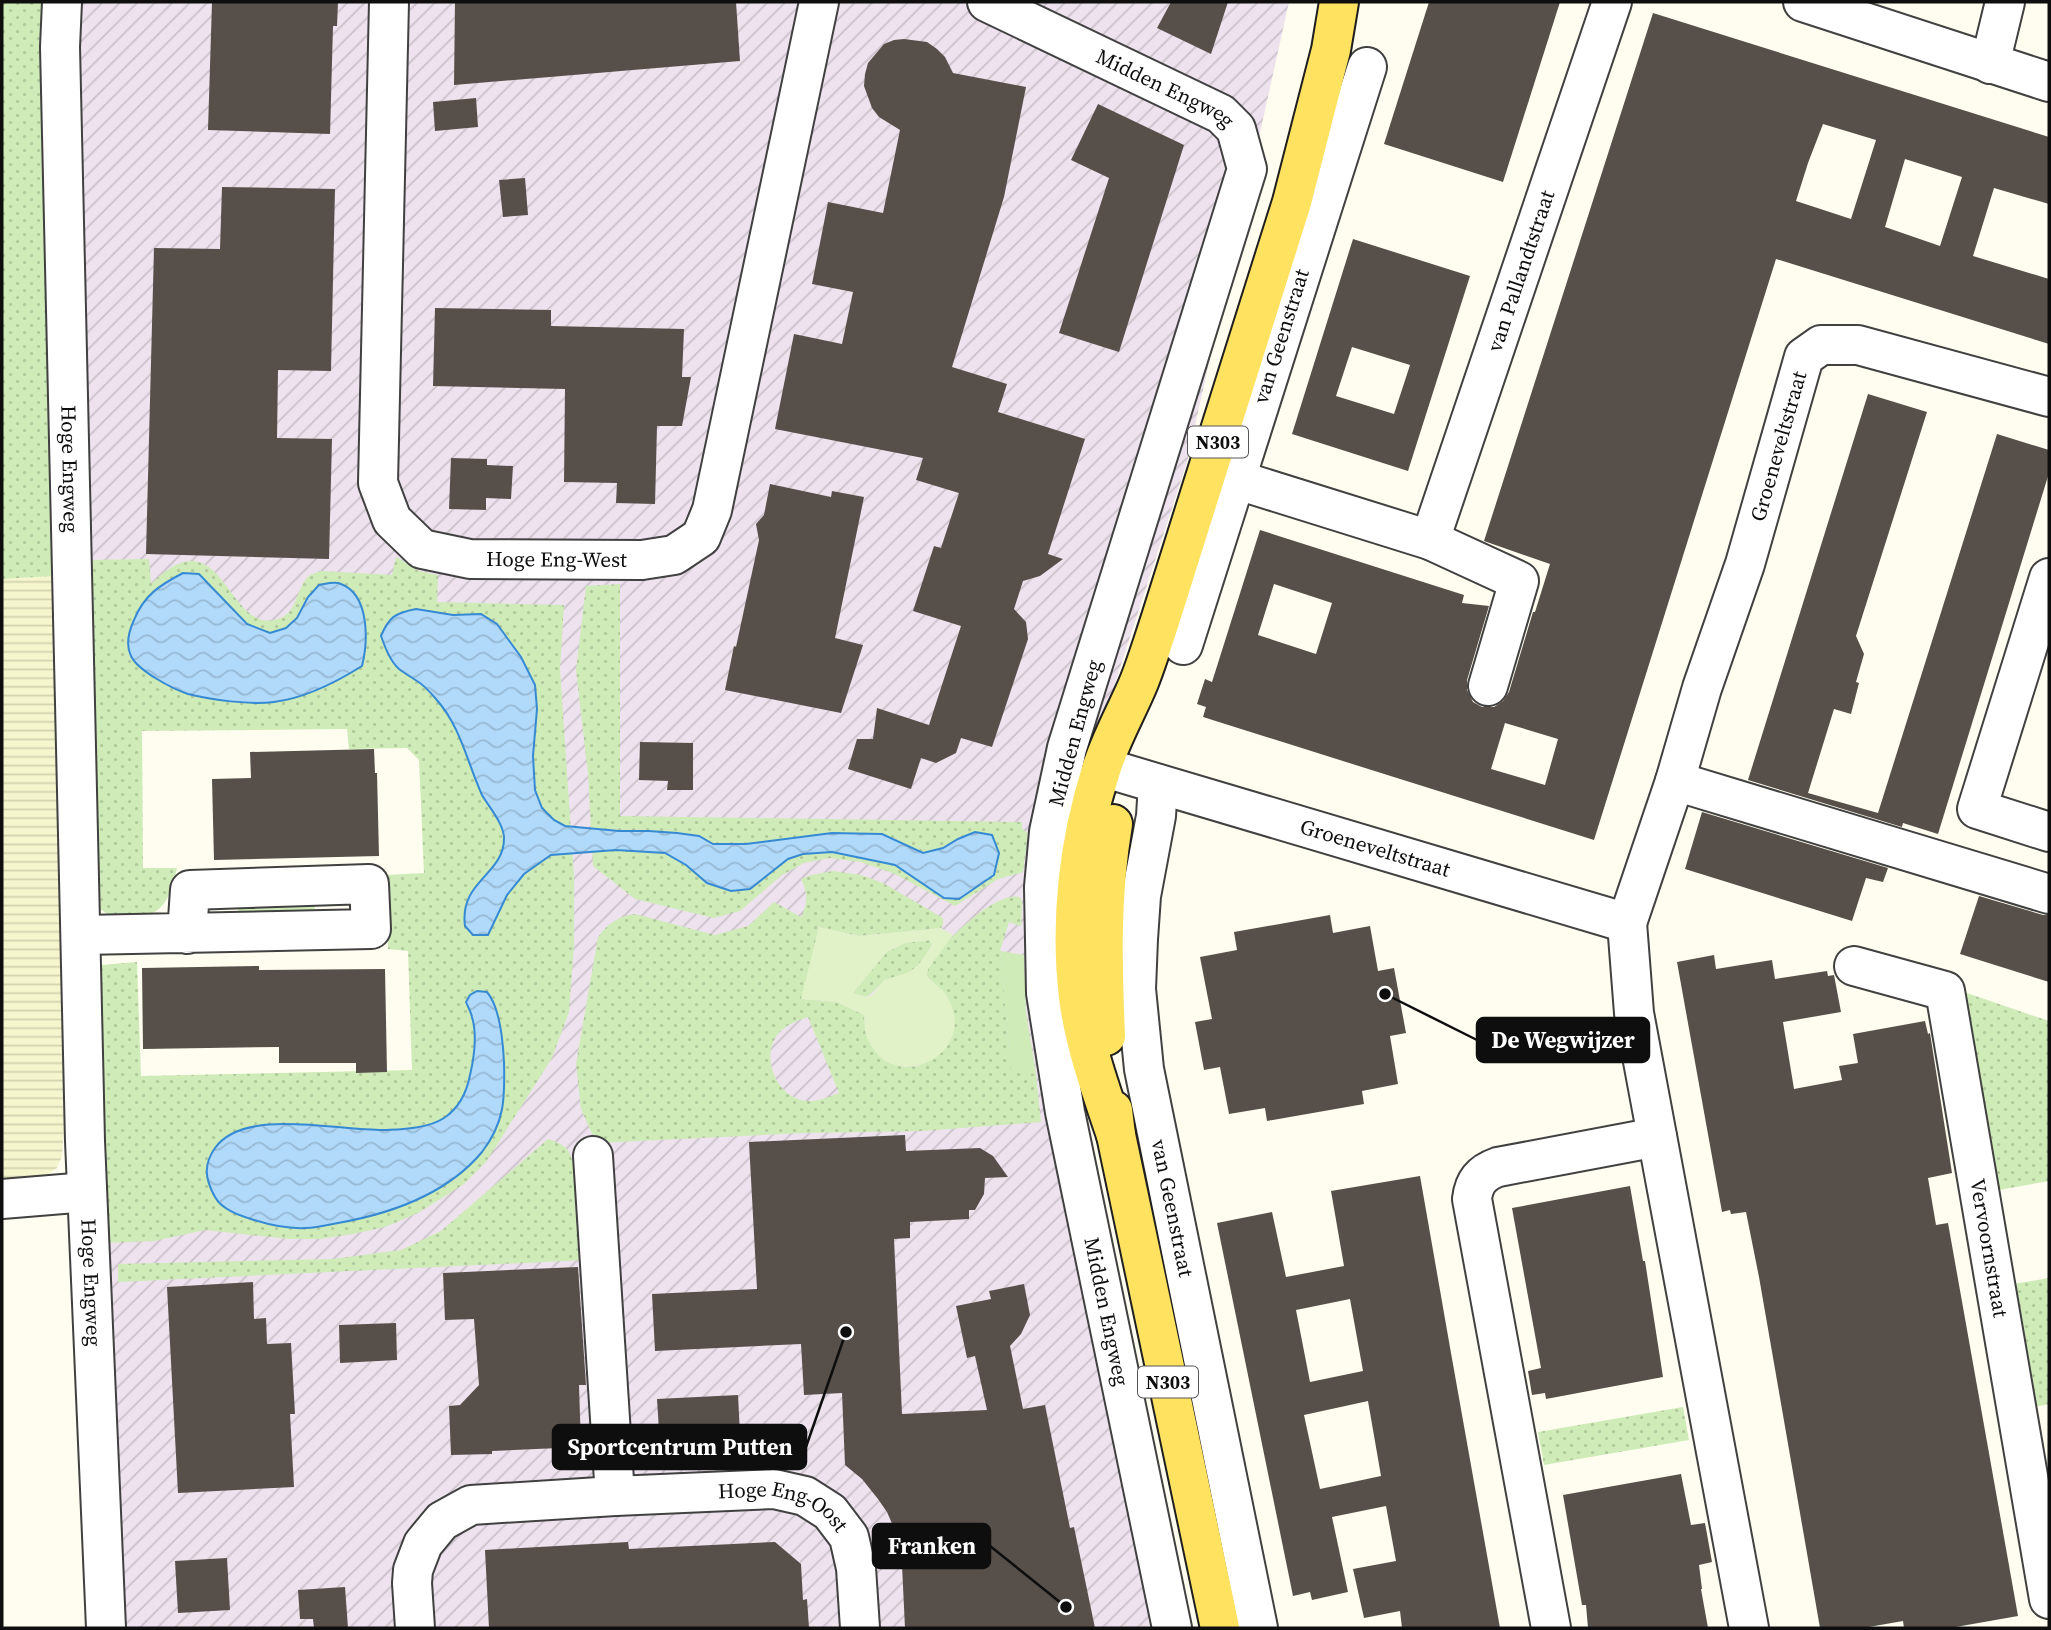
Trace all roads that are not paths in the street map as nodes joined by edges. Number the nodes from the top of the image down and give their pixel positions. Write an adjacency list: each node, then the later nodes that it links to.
1 (62, 2): 29 (street, Hoge Engweg)
2 (389, 2): 3 (street, Hoge Eng-West)
3 (818, 2)
4 (987, 2): 40 (street, Midden Engweg)
5 (1339, 2): 13 (main road, van Geenstraat / N303)
6 (1365, 2): 13 (main road, van Geenstraat / N303)
7 (1612, 2): 16 (street, van Pallandtstraat)
8 (1803, 2): 10 (street)
9 (2005, 2): 10 (street)
10 (1990, 64): 12 (street)
11 (1367, 67): 15 (street, van Geenstraat)
12 (2049, 82)
13 (1292, 202): 15 (main road, van Geenstraat / N303)
14 (2049, 397): 21 (street, Groeneveltstraat)
15 (1222, 475): 16 (street); 18 (street, van Geenstraat); 20 (main road, van Geenstraat / N303)
16 (1430, 540): 19 (street)
17 (2046, 600): 23 (street)
18 (1183, 645)
19 (1488, 686)
20 (1111, 770): 22 (street, Groeneveltstraat); 41 (main road, van Geenstraat / N303)
21 (1675, 781): 25 (street); 27 (street, Groeneveltstraat)
22 (1158, 784): 27 (street, Groeneveltstraat); 42 (street, van Geenstraat)
23 (1977, 809): 24 (street); 25 (street)
24 (2049, 832)
25 (1957, 866): 26 (street)
26 (2049, 894)
27 (1627, 923): 31 (street)
28 (187, 934): 29 (street)
29 (82, 935): 33 (street, Hoge Engweg)
30 (1854, 966): 36 (street, Vervoornstraat)
31 (1657, 1137): 43 (street); 44 (street)
32 (593, 1156): 35 (street)
33 (87, 1192): 34 (street); 37 (street, Hoge Engweg)
34 (2, 1199)
35 (615, 1496): 38 (street, Hoge Eng-Oost); 39 (street, Hoge Eng-Oost)
36 (2049, 1600)
37 (106, 1628)
38 (415, 1628)
39 (860, 1628)
40 (1172, 1628)
41 (1220, 1628)
42 (1258, 1628)
43 (1551, 1628)
44 (1749, 1628)

